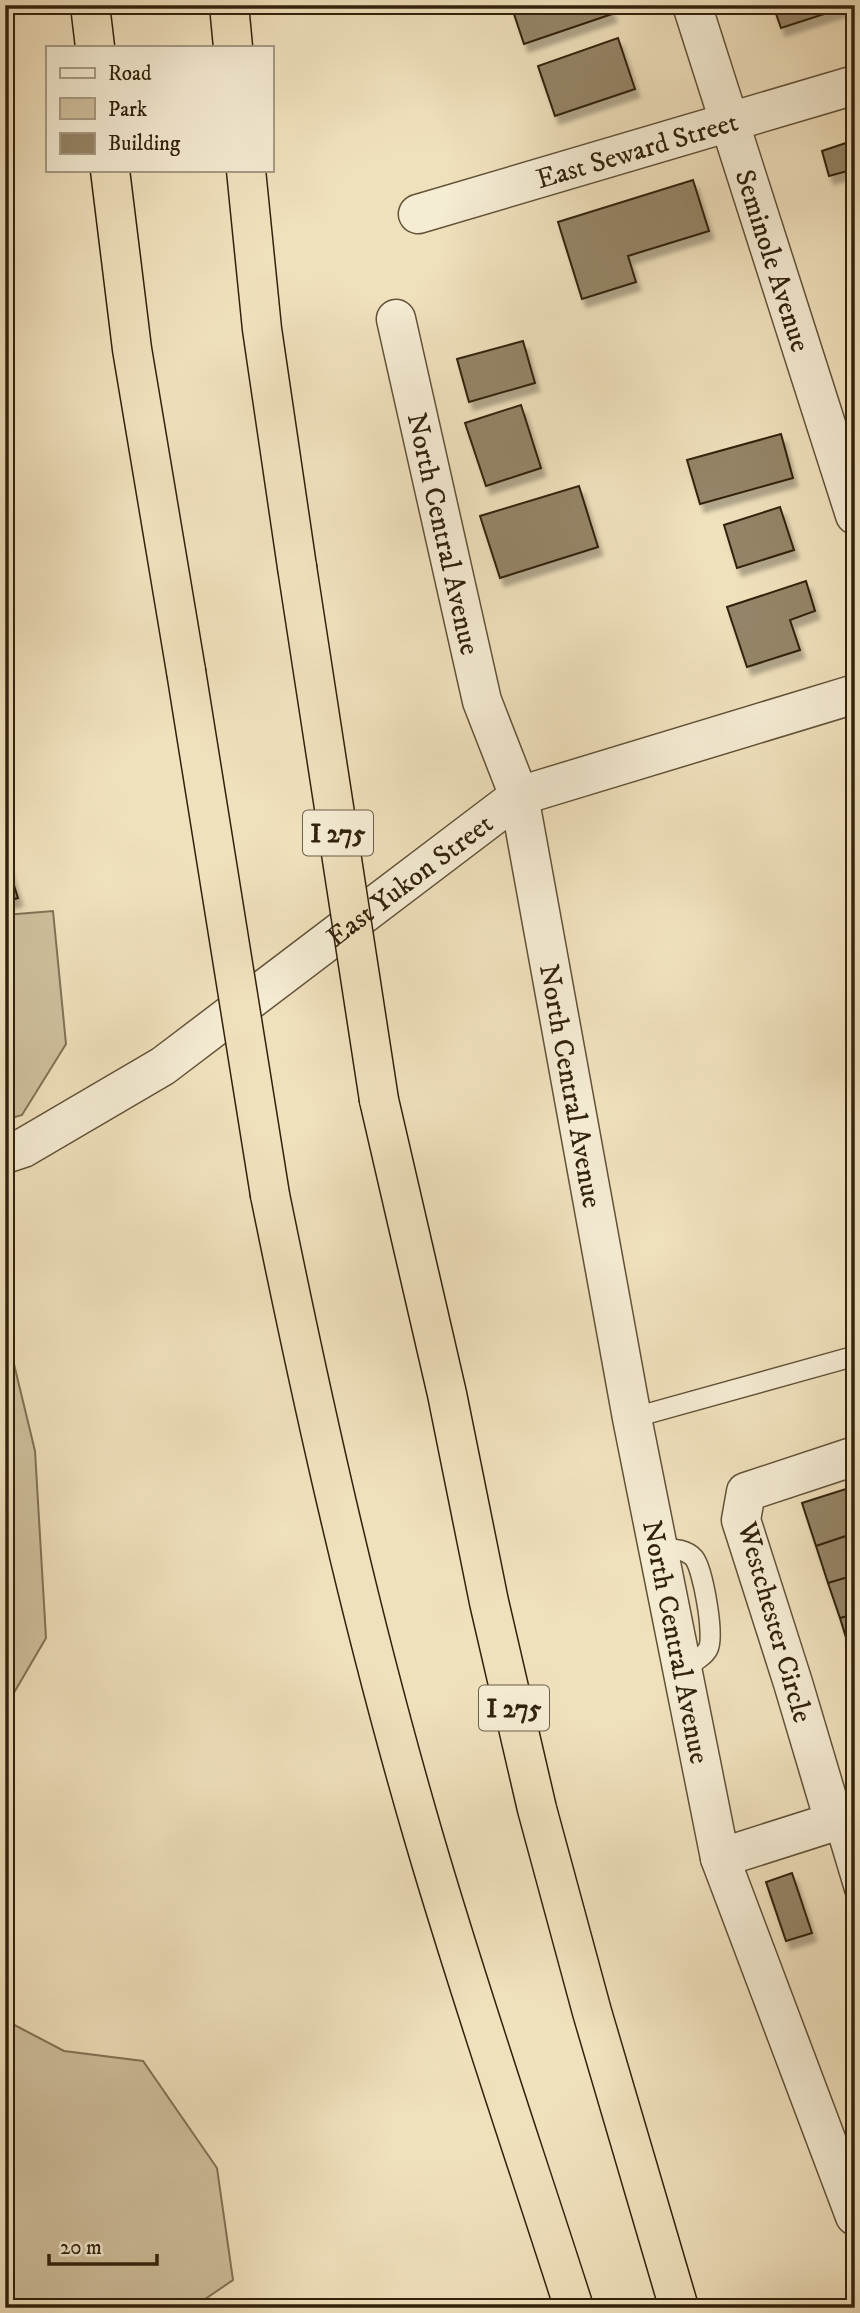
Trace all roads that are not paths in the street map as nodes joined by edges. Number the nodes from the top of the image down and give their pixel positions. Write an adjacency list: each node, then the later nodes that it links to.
1 (90, 5): 4 (highway)
2 (229, 5): 5 (highway)
3 (692, 5): 7 (street, Seminole Avenue)
4 (95, 46)
5 (233, 46)
6 (855, 85): 7 (street, East Seward Street)
7 (729, 121): 10 (street, East Seward Street); 12 (street, Seminole Avenue)
8 (110, 172): 23 (highway, bridge)
9 (246, 172): 24 (highway, I 275, bridge)
10 (418, 214)
11 (396, 319): 14 (street, North Central Avenue)
12 (855, 515)
13 (855, 694): 14 (street, East Yukon Street)
14 (519, 796): 15 (street, East Yukon Street); 17 (street, North Central Avenue)
15 (5, 1154)
16 (855, 1356): 17 (lane)
17 (632, 1418): 20 (street, North Central Avenue)
18 (855, 1456): 19 (street, Westchester Circle)
19 (844, 1818): 20 (street); 21 (lane)
20 (720, 1858): 22 (street)
21 (855, 1891)
22 (854, 2213)
23 (574, 2308)
24 (679, 2308)

